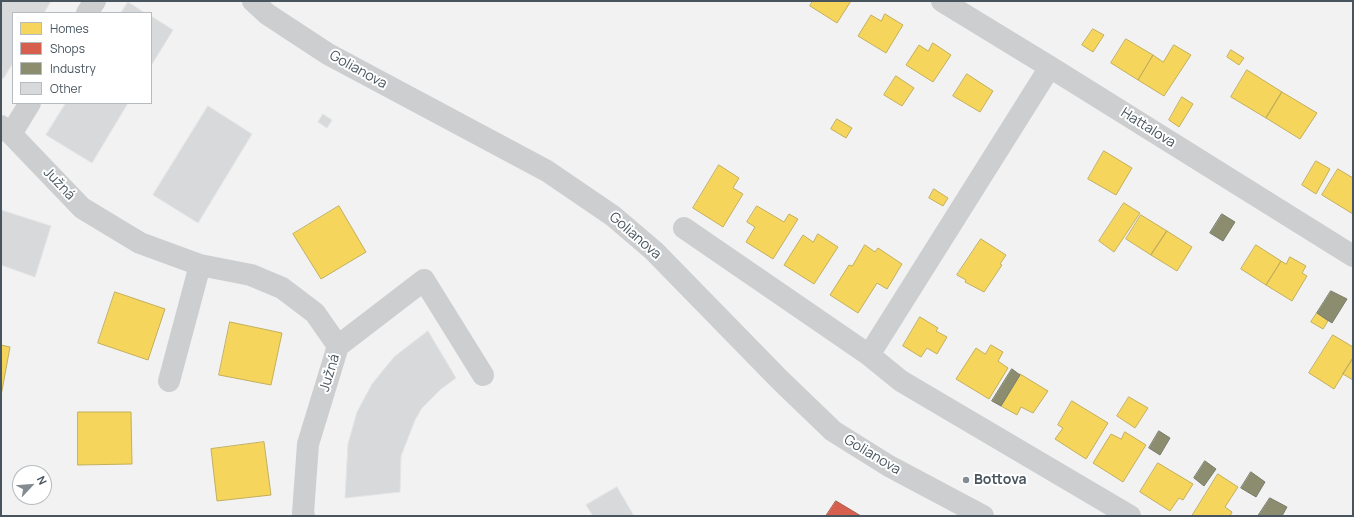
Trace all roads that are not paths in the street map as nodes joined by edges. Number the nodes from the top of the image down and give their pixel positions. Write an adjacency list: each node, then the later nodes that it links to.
1 (95, 1): 4 (street)
2 (252, 1): 17 (street, Golianova)
3 (942, 1): 5 (street, Hattalova)
4 (88, 12)
5 (1050, 67): 9 (street, Hattalova); 12 (street)
6 (29, 104): 7 (street, Južná)
7 (6, 130): 10 (street, Južná)
8 (684, 228): 12 (street)
9 (1353, 256)
10 (200, 265): 11 (street, Južná); 14 (street)
11 (338, 346): 13 (street); 16 (street, Južná)
12 (869, 355): 15 (street)
13 (483, 375)
14 (169, 381)
15 (1106, 510): 18 (street)
16 (304, 516)
17 (983, 516)
18 (1130, 516)

